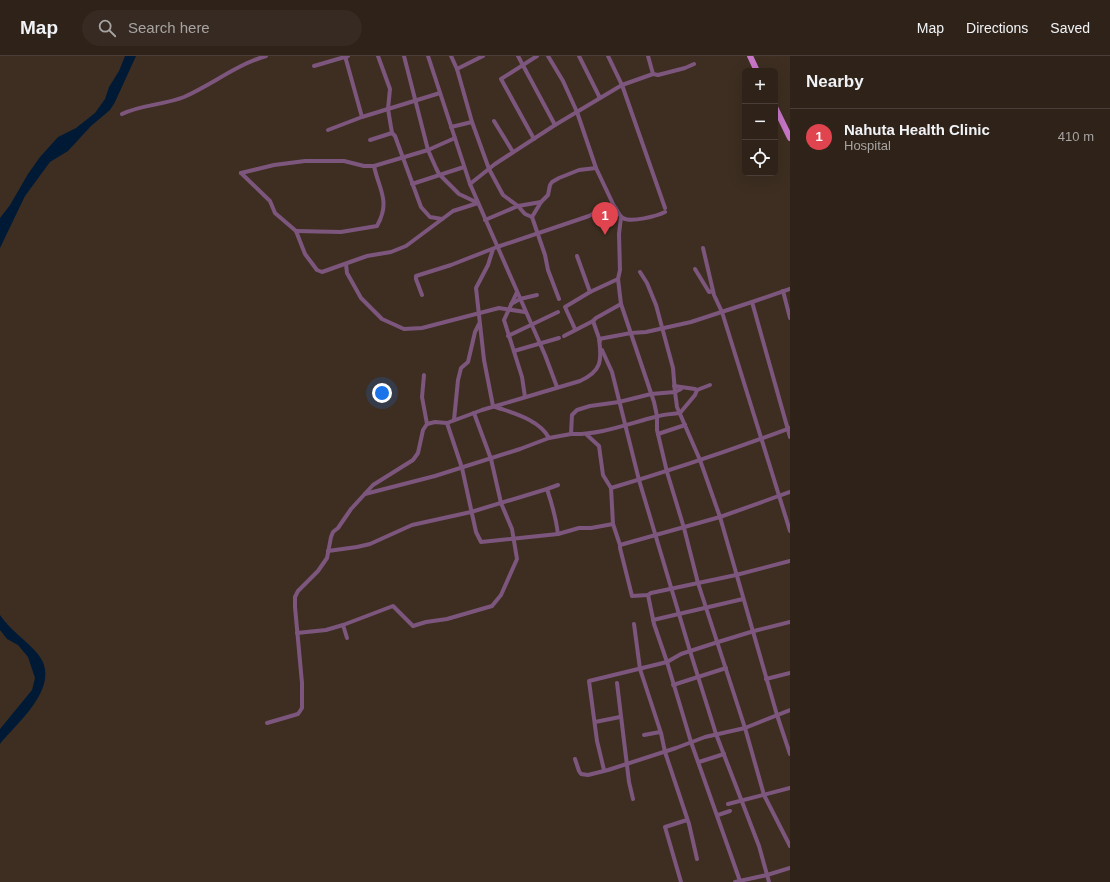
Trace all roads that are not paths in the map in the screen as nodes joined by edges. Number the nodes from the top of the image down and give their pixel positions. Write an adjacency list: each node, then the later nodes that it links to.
1 (266, 56): 27 (street)
2 (346, 56): 17 (street); 29 (street)
3 (378, 56): 25 (street)
4 (404, 56): 24 (street)
5 (428, 56): 22 (street)
6 (451, 56): 19 (street)
7 (483, 56): 19 (street)
8 (518, 56): 16 (street)
9 (537, 56): 16 (street)
10 (548, 56): 26 (street)
11 (579, 56): 23 (street)
12 (608, 56): 21 (street)
13 (648, 56): 20 (street)
14 (750, 56): 18 (main road)
15 (694, 64): 20 (street)
16 (523, 65): 32 (street); 38 (street)
17 (314, 66)
18 (756, 68)
19 (457, 69): 31 (street)
20 (653, 74): 21 (street)
21 (622, 85): 23 (street); 55 (street)
22 (440, 92): 24 (street); 33 (street)
23 (600, 98): 26 (street)
24 (415, 101): 25 (street); 40 (street)
25 (388, 110): 29 (street); 35 (street)
26 (577, 112): 32 (street); 45 (street)
27 (122, 114)
28 (778, 114): 37 (main road)
29 (362, 117): 34 (street)
30 (494, 121): 41 (street)
31 (472, 122): 33 (street); 46 (street)
32 (555, 125): 38 (street)
33 (451, 127): 36 (street)
34 (328, 130)
35 (392, 133): 39 (street); 42 (street)
36 (455, 138): 40 (street); 44 (street)
37 (790, 138)
38 (534, 139): 41 (street)
39 (370, 140)
40 (428, 150): 42 (street); 47 (street)
41 (513, 152): 46 (street)
42 (402, 158): 43 (street); 48 (street)
43 (374, 166): 58 (street); 58 (street)
44 (464, 167): 47 (street); 49 (street)
45 (596, 168): 50 (street); 53 (street)
46 (489, 169): 49 (street); 52 (street)
47 (440, 174): 48 (street); 51 (street)
48 (412, 184): 56 (street)
49 (470, 184): 51 (street)
50 (541, 202): 52 (street); 54 (street)
51 (478, 203): 56 (street); 57 (street)
52 (518, 206): 54 (street); 57 (street)
53 (614, 206): 55 (street); 59 (street)
54 (532, 217): 59 (street)
55 (621, 217): 66 (street)
56 (442, 219): 63 (street)
57 (485, 219): 60 (street)
58 (296, 231): 63 (street)
59 (539, 233): 60 (street); 74 (street)
60 (495, 248): 70 (street); 72 (street); 80 (street)
61 (703, 248): 68 (street)
62 (577, 256): 71 (street)
63 (346, 264): 80 (street)
64 (695, 269): 68 (street)
65 (640, 272): 89 (street)
66 (618, 278): 71 (street); 78 (street)
67 (790, 288): 69 (street)
68 (713, 291): 83 (street)
69 (782, 291): 76 (street); 84 (street)
70 (517, 292): 75 (street); 77 (street)
71 (590, 292): 88 (street)
72 (422, 295)
73 (538, 295): 75 (street)
74 (559, 298)
75 (520, 299): 77 (street); 81 (street)
76 (752, 302): 83 (street); 116 (street)
77 (511, 304): 79 (street)
78 (621, 304): 85 (street); 90 (street)
79 (509, 309): 80 (street); 81 (street); 91 (street)
80 (479, 312): 86 (street)
81 (525, 312): 87 (street)
82 (558, 312): 87 (street)
83 (722, 312): 89 (street); 122 (street)
84 (790, 317)
85 (593, 321): 88 (street); 94 (street)
86 (480, 323): 107 (street); 111 (street)
87 (532, 326): 91 (street); 95 (street)
88 (576, 329): 92 (street)
89 (663, 329): 90 (street); 99 (street)
90 (631, 332): 94 (street); 104 (street)
91 (508, 336): 96 (street)
92 (564, 336)
93 (559, 338): 95 (street)
94 (599, 339): 100 (street); 106 (street)
95 (539, 344): 96 (street); 100 (street)
96 (514, 351): 105 (street)
97 (424, 375): 113 (street)
98 (710, 385): 102 (street)
99 (674, 386): 102 (street); 103 (street)
100 (557, 387): 105 (street)
101 (681, 389): 103 (street)
102 (697, 390): 109 (street)
103 (675, 392): 104 (street); 109 (street)
104 (651, 394): 106 (street); 110 (street)
105 (525, 397): 107 (street)
106 (619, 402): 115 (street); 117 (street)
107 (493, 406): 108 (street); 121 (street)
108 (474, 413): 111 (street); 123 (street)
109 (680, 413): 110 (street); 114 (street)
110 (657, 416): 115 (street); 118 (street)
111 (454, 420): 112 (street)
112 (447, 423): 113 (street); 125 (street)
113 (427, 424): 132 (street)
114 (685, 425): 118 (street); 124 (street)
115 (625, 426): 119 (street); 127 (street)
116 (789, 428): 120 (street); 122 (street)
117 (571, 434): 119 (street); 121 (street)
118 (658, 434): 126 (street)
119 (587, 435): 129 (street)
120 (790, 437)
121 (549, 438): 123 (street)
122 (761, 438): 124 (street); 133 (street)
123 (491, 459): 125 (street); 134 (street)
124 (700, 460): 126 (street); 136 (street)
125 (462, 468): 132 (street); 135 (street)
126 (667, 472): 127 (street); 138 (street)
127 (639, 480): 129 (street); 141 (street)
128 (558, 485): 130 (street)
129 (611, 488): 137 (street)
130 (547, 490): 134 (street); 140 (street)
131 (790, 492): 133 (street)
132 (364, 494): 144 (street)
133 (780, 496): 136 (street); 139 (street)
134 (501, 502): 135 (street); 142 (street)
135 (471, 512): 142 (street); 144 (street)
136 (720, 517): 138 (street); 146 (street)
137 (613, 524): 140 (street); 143 (street)
138 (684, 528): 141 (street); 147 (street)
139 (790, 531)
140 (558, 534): 142 (street)
141 (656, 536): 143 (street); 148 (street)
142 (514, 539): 156 (street)
143 (620, 545): 149 (street)
144 (328, 551): 158 (street)
145 (790, 561): 146 (street)
146 (736, 575): 147 (street); 150 (street)
147 (698, 583): 148 (street); 151 (street)
148 (671, 589): 149 (street); 152 (street)
149 (648, 595): 153 (street)
150 (743, 599): 151 (street); 157 (street)
151 (706, 606): 152 (street); 160 (street)
152 (678, 613): 153 (street); 161 (street)
153 (653, 620): 162 (street)
154 (790, 622): 157 (street)
155 (634, 624): 164 (street)
156 (343, 625): 158 (street); 159 (street)
157 (754, 631): 160 (street); 167 (street)
158 (297, 633): 174 (street)
159 (346, 638)
160 (718, 642): 161 (street); 163 (street)
161 (690, 651): 162 (street); 166 (street)
162 (667, 662): 164 (street); 169 (street)
163 (726, 668): 166 (street); 175 (street)
164 (640, 669): 173 (street); 176 (street)
165 (790, 673): 167 (street)
166 (698, 677): 169 (street); 177 (street)
167 (766, 679): 171 (street)
168 (617, 683): 172 (street)
169 (673, 685): 179 (street)
170 (790, 710): 171 (street)
171 (776, 715): 175 (street); 182 (street)
172 (620, 717): 173 (street); 185 (street)
173 (595, 722): 186 (street)
174 (267, 723)
175 (745, 728): 177 (street); 188 (street)
176 (660, 732): 178 (street); 180 (street)
177 (716, 734): 179 (street); 181 (street)
178 (644, 736)
179 (691, 742): 180 (street); 184 (street)
180 (665, 752): 185 (street); 194 (street)
181 (724, 754): 184 (street); 190 (street)
182 (790, 754)
183 (575, 759): 186 (street)
184 (699, 762): 193 (street)
185 (627, 764): 186 (street); 189 (street)
186 (604, 770)
187 (790, 788): 188 (street)
188 (764, 795): 190 (street); 195 (street)
189 (633, 799)
190 (740, 801): 191 (street); 198 (street)
191 (728, 804)
192 (730, 810): 193 (street)
193 (718, 815): 199 (street)
194 (687, 820): 196 (street); 200 (street)
195 (790, 846)
196 (697, 859)
197 (790, 868): 198 (street)
198 (767, 875): 199 (street); 201 (street)
199 (737, 881)
200 (681, 882)
201 (769, 882)

